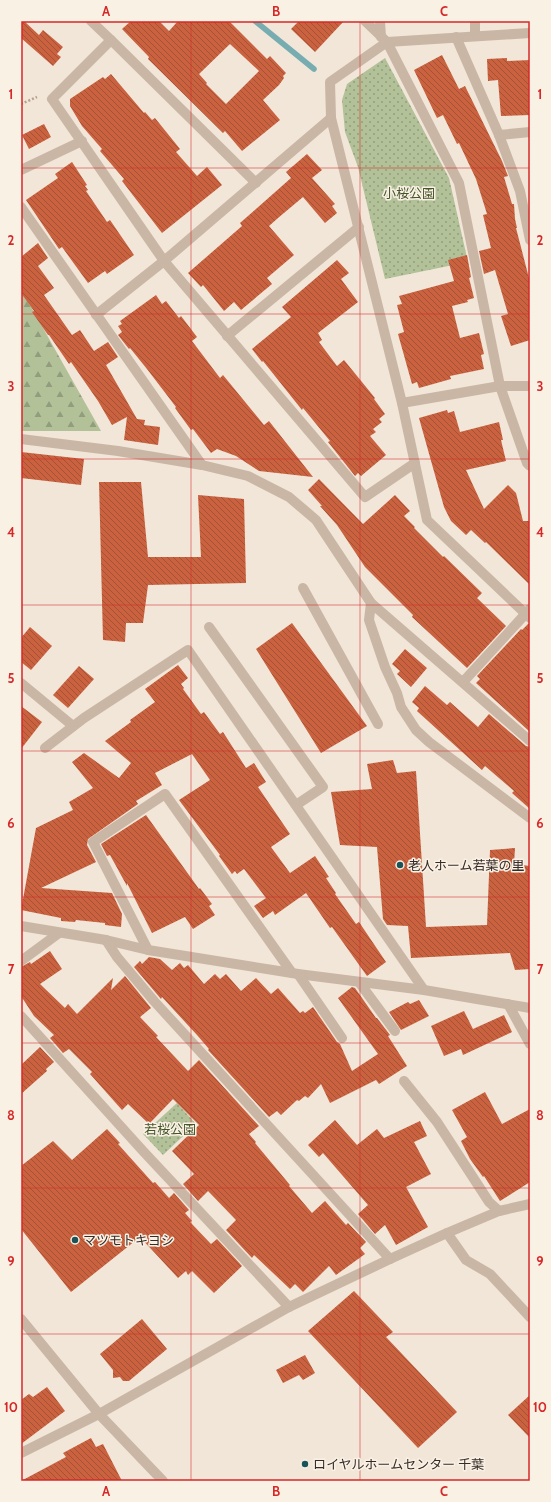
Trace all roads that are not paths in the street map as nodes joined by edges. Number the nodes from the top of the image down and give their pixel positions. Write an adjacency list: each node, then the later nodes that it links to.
1 (91, 21): 9 (street)
2 (364, 21): 8 (street)
3 (380, 21): 8 (street)
4 (475, 21): 6 (street)
5 (530, 33): 6 (street)
6 (475, 36): 7 (street)
7 (456, 37): 8 (street); 12 (street)
8 (384, 39): 10 (street); 23 (street)
9 (111, 40): 13 (street); 15 (street)
10 (331, 118): 15 (street); 17 (street)
11 (530, 132): 12 (street)
12 (499, 135): 18 (street)
13 (82, 141): 14 (street); 20 (street)
14 (21, 170)
15 (256, 183): 20 (street)
16 (21, 207): 21 (street)
17 (358, 227): 22 (street); 25 (street)
18 (529, 228): 19 (street)
19 (530, 240)
20 (164, 261): 21 (street); 22 (street)
21 (96, 315): 28 (street)
22 (227, 336): 27 (street)
23 (500, 386): 24 (street); 25 (street); 29 (street)
24 (530, 386)
25 (402, 403): 27 (street)
26 (21, 439): 28 (street)
27 (415, 463): 32 (street)
28 (202, 465): 31 (street)
29 (530, 466)
30 (303, 588): 36 (street)
31 (371, 603): 34 (street); 41 (street)
32 (528, 613): 34 (street)
33 (209, 627): 40 (street)
34 (463, 682): 38 (street)
35 (21, 683): 37 (street)
36 (378, 724)
37 (73, 726): 39 (street); 40 (street)
38 (530, 741)
39 (45, 748)
40 (296, 805): 49 (street)
41 (530, 818)
42 (21, 926): 43 (street)
43 (59, 933): 44 (street); 46 (street)
44 (106, 940): 45 (street); 60 (street)
45 (148, 950): 47 (street); 47 (street)
46 (21, 961)
47 (295, 973): 48 (street); 54 (street)
48 (359, 982): 49 (street); 53 (street)
49 (424, 990): 50 (street)
50 (508, 1004): 51 (street); 55 (street)
51 (530, 1008)
52 (21, 1016): 61 (street)
53 (394, 1031)
54 (342, 1038)
55 (530, 1044)
56 (404, 1081): 58 (street)
57 (530, 1204): 58 (street)
58 (499, 1211): 59 (street)
59 (447, 1233): 60 (street); 62 (street)
60 (390, 1258): 61 (street)
61 (289, 1307): 64 (street)
62 (530, 1317)
63 (21, 1319): 64 (street)
64 (99, 1414): 65 (street); 66 (street)
65 (21, 1453)
66 (163, 1481)

